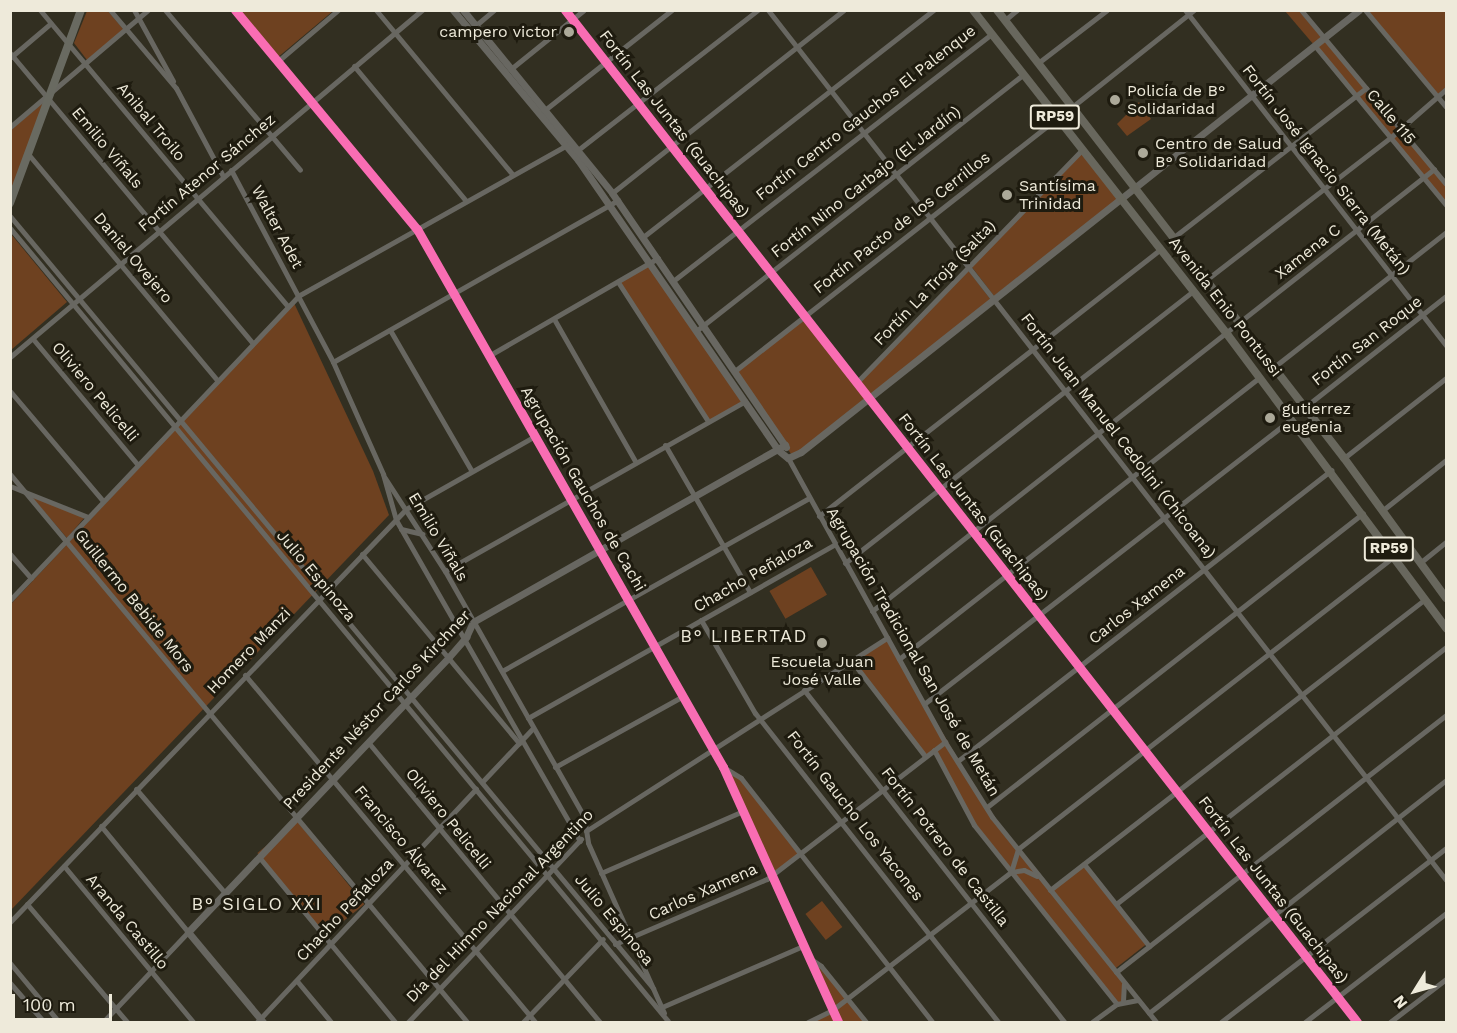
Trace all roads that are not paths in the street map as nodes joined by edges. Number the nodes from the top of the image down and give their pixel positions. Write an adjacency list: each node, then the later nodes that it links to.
1 (40, 10): 32 (street, Anibal Troilo)
2 (81, 10): 38 (main road)
3 (110, 10): 34 (street)
4 (134, 10): 29 (street)
5 (148, 10): 29 (street)
6 (165, 10): 67 (street)
7 (235, 10): 42 (street, Agrupación Gauchos de Cachi)
8 (338, 10): 42 (street)
9 (376, 10): 35 (street)
10 (422, 10): 35 (street, Fortín Atenor Sánchez)
11 (453, 10): 33 (street, Agrupación Tradicional San José de Metán)
12 (463, 10): 33 (street, Agrupación Tradicional San José de Metán)
13 (494, 10): 33 (street)
14 (565, 10): 30 (street, Fortín Las Juntas (Guachipas))
15 (584, 10): 30 (street)
16 (672, 10): 43 (street)
17 (758, 10): 59 (street)
18 (768, 10): 40 (street, Fortín Juan Manuel Cedolini (Chicoana))
19 (844, 10): 40 (street)
20 (933, 10): 53 (street)
21 (972, 10): 36 (main road, Avenida Enio Pontussi / RP59)
22 (997, 10): 31 (main road, Avenida Enio Pontussi / RP59)
23 (1017, 10): 31 (street)
24 (1107, 10): 44 (street)
25 (1301, 10): 37 (street)
26 (1359, 10): 37 (street)
27 (1365, 10): 55 (street)
28 (1189, 12): 56 (street, Fortín José Ignacio Sierra (Metán)); 60 (street)
29 (139, 19): 34 (street); 49 (street)
30 (572, 20): 43 (street, Fortín Las Juntas (Guachipas)); 47 (street)
31 (1005, 20): 44 (main road, Avenida Enio Pontussi / RP59)
32 (51, 23): 38 (street, Anibal Troilo); 41 (street)
33 (473, 28): 47 (street, Agrupación Tradicional San José de Metán); 69 (street, Agrupación Tradicional San José de Metán)
34 (126, 30): 45 (street); 49 (street)
35 (394, 33): 46 (street, Fortín Atenor Sánchez); 78 (street)
36 (991, 33): 48 (main road, Avenida Enio Pontussi / RP59); 66 (street, Fortín Centro Gauchos El Palenque)
37 (1324, 39): 39 (street); 50 (street)
38 (69, 45): 45 (street, Anibal Troilo); 51 (main road)
39 (1315, 46): 54 (street, Calle 115); 56 (street)
40 (797, 47): 53 (street, Fortín Juan Manuel Cedolini (Chicoana)); 70 (street)
41 (11, 55): 57 (street, Emilio Viñals)
42 (278, 61): 58 (street, Agrupación Gauchos de Cachi)
43 (606, 62): 59 (street, Fortín Las Juntas (Guachipas)); 62 (street)
44 (1038, 63): 60 (main road, Avenida Enio Pontussi / RP59)
45 (85, 64): 51 (street); 87 (street, Anibal Troilo)
46 (354, 66): 58 (street, Fortín Atenor Sánchez); 90 (street)
47 (512, 68): 62 (street, Agrupación Tradicional San José de Metán)
48 (1023, 75): 63 (main road, Avenida Enio Pontussi / RP59); 80 (street, Fortín Nino Carbajo (El Jardín))
49 (176, 88): 79 (street)
50 (1366, 88): 54 (street); 65 (street)
51 (53, 89): 57 (main road)
52 (1446, 89): 55 (street)
53 (831, 91): 66 (street, Fortín Juan Manuel Cedolini (Chicoana)); 83 (street)
54 (1356, 96): 68 (street, Calle 115); 71 (street)
55 (1438, 96): 61 (street); 65 (street)
56 (1252, 97): 71 (street, Fortín José Ignacio Sierra (Metán)); 84 (street)
57 (47, 99): 64 (street); 74 (main road); 99 (street, Emilio Viñals)
58 (312, 101): 67 (street, Fortín Atenor Sánchez); 97 (street, Agrupación Gauchos de Cachi)
59 (638, 103): 70 (street, Fortín Las Juntas (Guachipas)); 73 (street)
60 (1072, 107): 84 (main road, Avenida Enio Pontussi / RP59)
61 (1446, 107)
62 (546, 109): 69 (street, Agrupación Tradicional San José de Metán)
63 (1057, 118): 72 (main road, Avenida Enio Pontussi / RP59); 95 (street, Fortín Pacto de los Cerrillos)
64 (10, 127)
65 (1401, 129): 68 (street); 77 (street)
66 (864, 133): 80 (street, Fortín Juan Manuel Cedolini (Chicoana)); 98 (street, Fortín Centro Gauchos El Palenque)
67 (271, 136): 75 (street, Fortín Atenor Sánchez); 76 (street)
68 (1390, 138): 81 (street, Calle 115); 85 (street)
69 (570, 143): 73 (street, Agrupación Tradicional San José de Metán); 78 (street)
70 (672, 145): 83 (street, Fortín Las Juntas (Guachipas)); 86 (street)
71 (1291, 146): 85 (street, Fortín José Ignacio Sierra (Metán)); 103 (street)
72 (1082, 150): 88 (main road, Avenida Enio Pontussi / RP59); 108 (street, Fortín La Troja (Salta))
73 (576, 151): 86 (street, Agrupación Tradicional San José de Metán); 93 (street, Agrupación Tradicional San José de Metán)
74 (29, 155): 91 (main road); 106 (street, Daniel Ovejero)
75 (231, 170): 79 (street, Fortín Atenor Sánchez); 116 (street, Walter Adet)
76 (300, 170)
77 (1434, 170): 81 (street, Xamena C); 82 (street)
78 (513, 175): 90 (street)
79 (224, 176): 87 (street, Fortín Atenor Sánchez)
80 (897, 176): 95 (street, Fortín Juan Manuel Cedolini (Chicoana)); 109 (street, Fortín Nino Carbajo (El Jardín))
81 (1425, 179): 92 (street, Calle 115); 100 (street, Xamena C)
82 (1446, 184)
83 (705, 188): 98 (street, Fortín Las Juntas (Guachipas)); 102 (street)
84 (1135, 188): 88 (street); 103 (main road, Avenida Enio Pontussi / RP59)
85 (1324, 188): 100 (street, Fortín José Ignacio Sierra (Metán)); 111 (street)
86 (612, 193): 89 (street, Agrupación Tradicional San José de Metán)
87 (197, 199): 99 (street, Fortín Atenor Sánchez); 121 (street, Anibal Troilo)
88 (1121, 199): 104 (main road, Avenida Enio Pontussi / RP59); 119 (street)
89 (618, 200): 93 (street); 102 (street, Agrupación Tradicional San José de Metán)
90 (466, 201): 97 (street)
91 (10, 203)
92 (1446, 205)
93 (609, 206): 107 (street, Agrupación Tradicional San José de Metán); 115 (street)
94 (10, 216): 118 (street, Julio Espinoza)
95 (931, 219): 108 (street, Fortín Juan Manuel Cedolini (Chicoana)); 123 (street, Fortín Pacto de los Cerrillos)
96 (10, 228): 120 (street, Julio Espinoza)
97 (417, 229): 115 (street, Agrupación Gauchos de Cachi); 116 (street)
98 (738, 230): 109 (street, Fortín Las Juntas (Guachipas)); 112 (street, Fortín Centro Gauchos El Palenque)
99 (159, 231): 106 (street, Fortín Atenor Sánchez); 131 (street, Emilio Viñals)
100 (1357, 231): 110 (street, Fortín José Ignacio Sierra (Metán)); 125 (street, Xamena C)
101 (1446, 232): 110 (street)
102 (643, 237): 105 (street, Agrupación Tradicional San José de Metán)
103 (1174, 237): 111 (main road, Avenida Enio Pontussi / RP59)
104 (1161, 249): 114 (main road, Avenida Enio Pontussi / RP59); 133 (street)
105 (658, 258): 107 (street); 112 (street, Agrupación Tradicional San José de Metán)
106 (120, 263): 118 (street, Fortín Atenor Sánchez); 141 (street, Daniel Ovejero)
107 (649, 263): 113 (street); 128 (street, Agrupación Tradicional San José de Metán)
108 (969, 267): 119 (street, Fortín Juan Manuel Cedolini (Chicoana)); 142 (street, Fortín La Troja (Salta))
109 (771, 273): 123 (street, Fortín Las Juntas (Guachipas)); 126 (street, Fortín Nino Carbajo (El Jardín))
110 (1391, 274): 122 (street, Fortín José Ignacio Sierra (Metán)); 137 (street)
111 (1206, 280): 125 (main road, Avenida Enio Pontussi / RP59)
112 (673, 281): 126 (street, Agrupación Tradicional San José de Metán)
113 (618, 282): 124 (street); 150 (street)
114 (1193, 291): 129 (main road, Avenida Enio Pontussi / RP59); 143 (street)
115 (453, 294): 127 (street); 134 (street, Agrupación Gauchos de Cachi)
116 (298, 296): 121 (street); 136 (street, Walter Adet)
117 (1446, 296): 122 (street, Fortín San Roque)
118 (80, 298): 120 (street, Fortín Atenor Sánchez); 148 (street, Julio Espinoza)
119 (994, 300): 133 (street, Fortín Juan Manuel Cedolini (Chicoana)); 145 (street)
120 (74, 304): 130 (street, Fortín Atenor Sánchez); 151 (street, Julio Espinoza)
121 (287, 305): 131 (street)
122 (1423, 315): 132 (street, Fortín José Ignacio Sierra (Metán)); 147 (street, Fortín San Roque)
123 (804, 316): 138 (street, Fortín Pacto de los Cerrillos); 142 (street, Fortín Las Juntas (Guachipas))
124 (554, 319): 134 (street); 161 (street)
125 (1240, 323): 129 (street, Xamena C); 137 (main road, Avenida Enio Pontussi / RP59)
126 (704, 326): 128 (street, Fortín Nino Carbajo (El Jardín)); 138 (street, Agrupación Tradicional San José de Metán)
127 (390, 330): 136 (street); 163 (street)
128 (696, 331): 146 (street, Agrupación Tradicional San José de Metán)
129 (1227, 334): 139 (main road, Avenida Enio Pontussi / RP59); 152 (street, Xamena C)
130 (33, 339): 135 (street, Fortín Atenor Sánchez); 162 (street, Oliviero Pelicelli)
131 (252, 342): 141 (street)
132 (1446, 345)
133 (1032, 349): 143 (street, Fortín Juan Manuel Cedolini (Chicoana)); 156 (street)
134 (490, 355): 153 (street, Agrupación Gauchos de Cachi)
135 (10, 357)
136 (333, 362): 166 (street, Walter Adet)
137 (1274, 367): 147 (main road, Avenida Enio Pontussi / RP59)
138 (736, 370): 155 (street, Agrupación Tradicional San José de Metán)
139 (1260, 377): 149 (main road, Avenida Enio Pontussi / RP59); 167 (street)
140 (1446, 378): 159 (street)
141 (217, 380): 148 (street)
142 (857, 382): 145 (street, Fortín Las Juntas (Guachipas))
143 (1065, 390): 152 (street, Fortín Juan Manuel Cedolini (Chicoana)); 169 (street)
144 (10, 391): 174 (street)
145 (869, 398): 156 (street, Fortín Las Juntas (Guachipas)); 158 (street)
146 (745, 401): 150 (street); 157 (street, Agrupación Tradicional San José de Metán)
147 (1305, 407): 159 (main road, Avenida Enio Pontussi / RP59)
148 (179, 418): 151 (street); 201 (street, Julio Espinoza)
149 (1291, 419): 164 (main road, Avenida Enio Pontussi / RP59); 180 (street)
150 (708, 421): 154 (street)
151 (174, 424): 162 (street); 206 (street, Julio Espinoza)
152 (1098, 433): 167 (street, Fortín Juan Manuel Cedolini (Chicoana)); 183 (street, Xamena C)
153 (535, 436): 163 (street, Homero Manzi); 171 (street, Agrupación Gauchos de Cachi)
154 (665, 445): 161 (street); 172 (street)
155 (785, 445): 157 (street, Presidente Néstor Carlos Kirchner); 158 (street, Agrupación Tradicional San José de Metán)
156 (908, 448): 169 (street, Fortín Las Juntas (Guachipas)); 178 (street)
157 (778, 450): 158 (street, Agrupación Tradicional San José de Metán); 172 (street, Presidente Néstor Carlos Kirchner)
158 (788, 458): 173 (street, Agrupación Tradicional San José de Metán)
159 (1344, 458): 176 (main road, Avenida Enio Pontussi / RP59)
160 (1446, 460): 176 (street)
161 (635, 461): 171 (street)
162 (137, 464): 174 (street)
163 (471, 470): 175 (street, Homero Manzi)
164 (1331, 470): 177 (main road, Avenida Enio Pontussi / RP59); 195 (street, Carlos Xamena)
165 (10, 474): 170 (street, Guillermo Bebide Mors)
166 (383, 474): 175 (street, Emilio Viñals); 181 (street, Emilio Viñals)
167 (1131, 477): 180 (street, Fortín Juan Manuel Cedolini (Chicoana)); 197 (street)
168 (10, 486): 170 (street)
169 (939, 489): 183 (street, Fortín Las Juntas (Guachipas)); 194 (street)
170 (24, 491): 179 (street); 185 (street, Guillermo Bebide Mors)
171 (572, 498): 189 (street, Agrupación Gauchos de Cachi); 196 (street)
172 (694, 498): 188 (street); 189 (street, Presidente Néstor Carlos Kirchner)
173 (809, 498): 178 (street, Agrupación Tradicional San José de Metán); 188 (street)
174 (103, 501): 179 (street)
175 (406, 509): 181 (street, Homero Manzi); 184 (street, Emilio Viñals)
176 (1383, 510): 193 (main road, Avenida Enio Pontussi / RP59)
177 (1363, 513): 192 (main road, Avenida Enio Pontussi / RP59); 209 (street)
178 (819, 516): 187 (street, Agrupación Tradicional San José de Metán)
179 (88, 517): 185 (street)
180 (1163, 517): 195 (street, Fortín Juan Manuel Cedolini (Chicoana)); 210 (street)
181 (396, 520): 182 (street, Emilio Viñals); 191 (street, Homero Manzi)
182 (401, 529): 184 (street); 200 (street, Emilio Viñals)
183 (973, 531): 197 (street, Fortín Las Juntas (Guachipas)); 208 (street, Xamena C)
184 (422, 534): 196 (street, Emilio Viñals)
185 (67, 540): 198 (street); 232 (street, Guillermo Bebide Mors)
186 (1446, 542): 193 (street)
187 (835, 544): 194 (street, Agrupación Tradicional San José de Metán); 202 (street, Chacho Peñaloza)
188 (722, 546): 202 (street); 207 (street)
189 (601, 550): 207 (street, Agrupación Gauchos de Cachi); 212 (street, Presidente Néstor Carlos Kirchner)
190 (10, 554): 198 (street)
191 (362, 554): 201 (street, Homero Manzi); 219 (street)
192 (1394, 556): 204 (main road, Avenida Enio Pontussi / RP59); 218 (street)
193 (1421, 562): 203 (main road, Avenida Enio Pontussi / RP59)
194 (845, 563): 208 (street, Agrupación Tradicional San José de Metán)
195 (1205, 569): 209 (street, Fortín Juan Manuel Cedolini (Chicoana)); 222 (street, Carlos Xamena)
196 (445, 571): 199 (street, Emilio Viñals)
197 (1007, 575): 210 (street, Fortín Las Juntas (Guachipas)); 220 (street)
198 (31, 578): 205 (street)
199 (448, 579): 200 (street); 212 (street, Emilio Viñals)
200 (436, 587): 214 (street, Emilio Viñals)
201 (324, 592): 206 (street, Homero Manzi); 227 (street, Julio Espinoza)
202 (750, 592): 211 (street, Chacho Peñaloza)
203 (1446, 597)
204 (1425, 598): 213 (main road, Avenida Enio Pontussi / RP59); 226 (street)
205 (10, 600)
206 (317, 600): 224 (street, Homero Manzi); 229 (street, Julio Espinoza)
207 (629, 600): 216 (street, Agrupación Gauchos de Cachi); 223 (street)
208 (872, 611): 215 (street, Agrupación Tradicional San José de Metán)
209 (1238, 611): 218 (street, Fortín Juan Manuel Cedolini (Chicoana)); 231 (street)
210 (1039, 615): 222 (street, Fortín Las Juntas (Guachipas)); 230 (street)
211 (701, 620): 216 (street, Chacho Peñaloza); 235 (street, Fortín Gaucho Los Yacones)
212 (473, 622): 214 (street, Presidente Néstor Carlos Kirchner); 223 (street, Emilio Viñals)
213 (1446, 628)
214 (466, 637): 219 (street, Presidente Néstor Carlos Kirchner); 238 (street, Emilio Viñals)
215 (887, 638): 220 (street, Agrupación Tradicional San José de Metán); 221 (street, Día del Himno Nacional Argentino)
216 (655, 647): 228 (street, Agrupación Gauchos de Cachi); 234 (street, Chacho Peñaloza)
217 (1446, 647): 237 (street)
218 (1269, 652): 226 (street, Fortín Juan Manuel Cedolini (Chicoana)); 243 (street)
219 (448, 658): 227 (street, Presidente Néstor Carlos Kirchner); 238 (street)
220 (899, 659): 230 (street, Agrupación Tradicional San José de Metán)
221 (851, 660): 225 (street, Día del Himno Nacional Argentino); 244 (street)
222 (1079, 667): 231 (street, Fortín Las Juntas (Guachipas)); 245 (street, Carlos Xamena)
223 (502, 671): 234 (street, Emilio Viñals)
224 (245, 675): 232 (street, Homero Manzi); 249 (street, Francisco Álvarez)
225 (804, 690): 235 (street, Día del Himno Nacional Argentino); 254 (street, Fortín Potrero de Castilla)
226 (1302, 694): 237 (street, Fortín Juan Manuel Cedolini (Chicoana)); 255 (street)
227 (410, 696): 229 (street, Presidente Néstor Carlos Kirchner); 251 (street, Julio Espinoza)
228 (683, 696): 241 (street, Agrupación Gauchos de Cachi); 246 (street)
229 (405, 702): 239 (street, Presidente Néstor Carlos Kirchner); 253 (street, Julio Espinoza)
230 (924, 704): 240 (street, Agrupación Tradicional San José de Metán)
231 (1112, 709): 243 (street, Fortín Las Juntas (Guachipas)); 256 (street)
232 (208, 714): 252 (street, Homero Manzi); 258 (street, Guillermo Bebide Mors)
233 (1446, 715): 248 (street)
234 (528, 718): 236 (street, Emilio Viñals)
235 (760, 718): 241 (street, Día del Himno Nacional Argentino); 260 (street, Fortín Gaucho Los Yacones)
236 (533, 728): 238 (street); 246 (street, Emilio Viñals)
237 (1334, 735): 248 (street, Fortín Juan Manuel Cedolini (Chicoana)); 264 (street)
238 (520, 741): 251 (street); 265 (street, Emilio Viñals)
239 (368, 742): 249 (street, Presidente Néstor Carlos Kirchner); 262 (street, Oliviero Pelicelli)
240 (945, 742): 242 (street, Carlos Xamena); 245 (street, Agrupación Tradicional San José de Metán)
241 (713, 749): 247 (street, Agrupación Gauchos de Cachi); 263 (street, Día del Himno Nacional Argentino)
242 (934, 750): 244 (street, Carlos Xamena); 275 (street)
243 (1144, 750): 255 (street, Fortín Las Juntas (Guachipas)); 267 (street)
244 (925, 756): 254 (street, Carlos Xamena)
245 (959, 760): 256 (street, Agrupación Tradicional San José de Metán)
246 (555, 767): 263 (street, Emilio Viñals)
247 (723, 767): 257 (street, Agrupación Gauchos de Cachi); 268 (street)
248 (1366, 777): 259 (street, Fortín Juan Manuel Cedolini (Chicoana)); 277 (street)
249 (332, 779): 258 (street, Presidente Néstor Carlos Kirchner); 272 (street, Francisco Álvarez)
250 (1446, 780): 259 (street)
251 (482, 783): 274 (street, Julio Espinoza)
252 (136, 789): 261 (street, Homero Manzi); 283 (street)
253 (476, 789): 262 (street, Chacho Peñaloza); 278 (street, Julio Espinoza)
254 (883, 789): 260 (street, Carlos Xamena); 284 (street, Fortín Potrero de Castilla)
255 (1176, 791): 264 (street, Fortín Las Juntas (Guachipas)); 271 (street)
256 (987, 807): 267 (street, Agrupación Tradicional San José de Metán)
257 (743, 811): 276 (street); 279 (street, Agrupación Gauchos de Cachi)
258 (297, 817): 269 (street, Presidente Néstor Carlos Kirchner); 287 (street, Guillermo Bebide Mors)
259 (1398, 818): 270 (street, Fortín Juan Manuel Cedolini (Chicoana)); 289 (street)
260 (841, 821): 268 (street, Carlos Xamena); 293 (street, Fortín Gaucho Los Yacones)
261 (101, 826): 273 (street, Homero Manzi); 292 (street)
262 (439, 828): 272 (street, Chacho Peñaloza); 290 (street, Oliviero Pelicelli)
263 (586, 831): 265 (street, Día del Himno Nacional Argentino); 276 (street, Emilio Viñals)
264 (1209, 832): 277 (street, Fortín Las Juntas (Guachipas)); 286 (street)
265 (580, 841): 274 (street, Día del Himno Nacional Argentino)
266 (1446, 848): 270 (street)
267 (1018, 849): 275 (street); 280 (street, Agrupación Tradicional San José de Metán)
268 (801, 853): 279 (street, Carlos Xamena); 306 (street)
269 (259, 857): 283 (street, Presidente Néstor Carlos Kirchner); 298 (street)
270 (1431, 860): 281 (street, Fortín Juan Manuel Cedolini (Chicoana)); 303 (street)
271 (1084, 864): 282 (street); 286 (street)
272 (405, 865): 287 (street, Chacho Peñaloza); 302 (street, Francisco Álvarez)
273 (63, 866): 285 (street, Homero Manzi); 307 (street, Aranda Castillo)
274 (553, 868): 278 (street, Día del Himno Nacional Argentino); 294 (street, Julio Espinosa)
275 (1011, 872): 280 (street); 284 (street); 319 (street)
276 (601, 873): 295 (street, Emilio Viñals)
277 (1242, 874): 289 (street, Fortín Las Juntas (Guachipas)); 300 (street)
278 (546, 875): 290 (street, Día del Himno Nacional Argentino); 296 (street, Julio Espinoza)
279 (774, 875): 295 (street, Carlos Xamena); 299 (street, Agrupación Gauchos de Cachi)
280 (1039, 876): 282 (street, Agrupación Tradicional San José de Metán)
281 (1446, 880)
282 (1050, 890): 308 (street, Agrupación Tradicional San José de Metán)
283 (225, 893): 292 (street, Presidente Néstor Carlos Kirchner)
284 (972, 902): 293 (street); 344 (street, Fortín Potrero de Castilla)
285 (27, 904): 291 (street, Homero Manzi); 321 (street)
286 (1116, 904): 300 (street)
287 (368, 905): 298 (street, Chacho Peñaloza); 315 (street, Guillermo Bebide Mors)
288 (1446, 913): 316 (street)
289 (1274, 915): 303 (street, Fortín Las Juntas (Guachipas)); 323 (street)
290 (509, 916): 302 (street, Día del Himno Nacional Argentino); 309 (street, Oliviero Pelicelli)
291 (10, 922)
292 (188, 932): 307 (street, Presidente Néstor Carlos Kirchner); 325 (street)
293 (930, 934): 306 (street); 343 (street, Fortín Gaucho Los Yacones)
294 (609, 935): 296 (street); 297 (street, Julio Espinosa)
295 (632, 938): 297 (street, Carlos Xamena); 314 (street, Emilio Viñals)
296 (602, 940): 301 (street, Julio Espinosa); 309 (street)
297 (616, 943): 301 (street, Carlos Xamena); 314 (street, Julio Espinosa)
298 (331, 944): 311 (street, Chacho Peñaloza); 333 (street)
299 (805, 945): 304 (street, Agrupación Gauchos de Cachi); 320 (street)
300 (1149, 946): 308 (street)
301 (609, 949): 326 (street, Julio Espinosa)
302 (476, 951): 315 (street, Día del Himno Nacional Argentino); 324 (street, Francisco Álvarez)
303 (1305, 956): 316 (street, Fortín Las Juntas (Guachipas)); 347 (street)
304 (811, 959): 317 (street); 322 (street, Agrupación Gauchos de Cachi)
305 (10, 963): 328 (street)
306 (888, 966): 317 (street); 342 (street)
307 (150, 971): 321 (street, Presidente Néstor Carlos Kirchner); 331 (street, Aranda Castillo)
308 (1116, 972): 312 (street, Agrupación Tradicional San José de Metán)
309 (563, 979): 324 (street); 338 (street, Oliviero Pelicelli)
310 (1446, 979): 350 (street)
311 (297, 981): 325 (street, Chacho Peñaloza); 332 (street)
312 (1124, 982): 318 (street, Agrupación Tradicional San José de Metán); 319 (street)
313 (10, 983): 327 (street)
314 (653, 988): 320 (street)
315 (439, 990): 334 (street, Día del Himno Nacional Argentino); 335 (street, Guillermo Bebide Mors)
316 (1337, 997): 348 (street); 349 (street, Fortín Las Juntas (Guachipas))
317 (847, 998): 322 (street); 341 (street)
318 (1138, 1000): 319 (street); 323 (street, Agrupación Tradicional San José de Metán)
319 (1120, 1003): 345 (street)
320 (662, 1007): 326 (street)
321 (115, 1009): 329 (street, Presidente Néstor Carlos Kirchner); 330 (street)
322 (831, 1011): 339 (street); 340 (street, Agrupación Gauchos de Cachi)
323 (1149, 1013): 346 (street, Agrupación Tradicional San José de Metán)
324 (529, 1016): 336 (street); 337 (street, Francisco Álvarez)
325 (260, 1022)
326 (668, 1022)
327 (44, 1023)
328 (59, 1023)
329 (103, 1023)
330 (127, 1023)
331 (193, 1023)
332 (331, 1023)
333 (395, 1023)
334 (408, 1023)
335 (467, 1023)
336 (524, 1023)
337 (535, 1023)
338 (600, 1023)
339 (808, 1023)
340 (838, 1023)
341 (866, 1023)
342 (932, 1023)
343 (998, 1023)
344 (1064, 1023)
345 (1092, 1023)
346 (1156, 1023)
347 (1221, 1023)
348 (1305, 1023)
349 (1357, 1023)
350 (1390, 1023)

